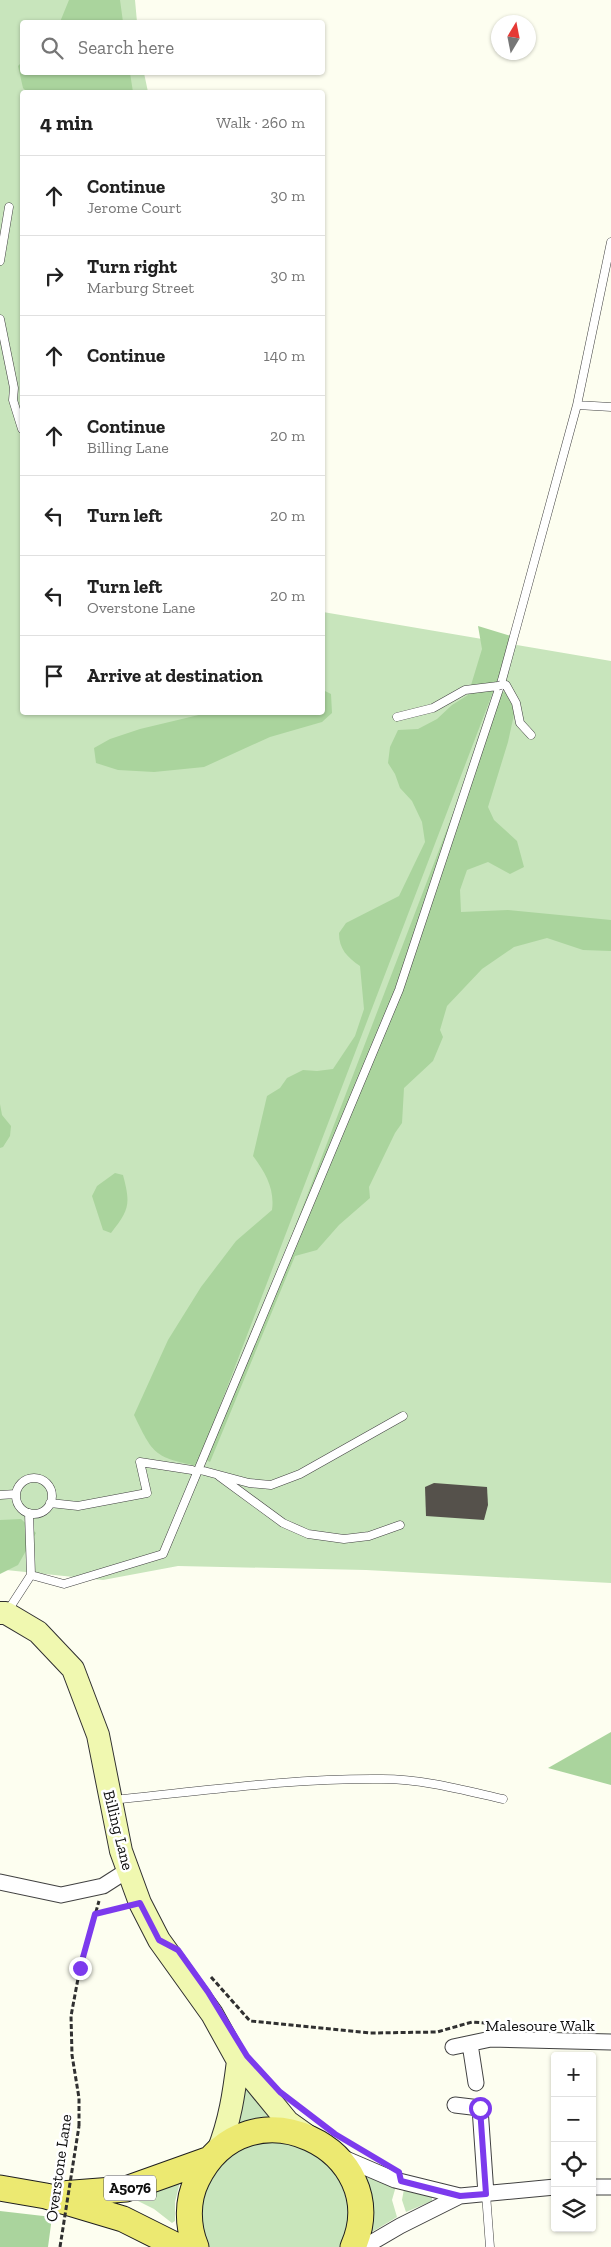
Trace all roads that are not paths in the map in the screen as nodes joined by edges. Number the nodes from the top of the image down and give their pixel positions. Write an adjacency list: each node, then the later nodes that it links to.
1 (9, 207): 3 (lane)
2 (611, 242): 5 (lane)
3 (0, 261)
4 (0, 319): 7 (lane)
5 (577, 405): 6 (lane); 19 (lane)
6 (611, 407)
7 (20, 423)
8 (398, 717): 9 (lane)
9 (530, 736)
10 (403, 1416): 13 (lane)
11 (192, 1470): 16 (lane)
12 (204, 1471): 13 (lane)
13 (215, 1474): 18 (lane)
14 (16, 1494): 15 (lane); 16 (lane); 17 (lane)
15 (0, 1495)
16 (50, 1503): 17 (lane)
17 (29, 1513): 19 (lane)
18 (400, 1525)
19 (31, 1575): 20 (lane)
20 (3, 1613): 22 (street, Billing Lane)
21 (503, 1799): 22 (lane)
22 (112, 1801): 23 (street, Billing Lane)
23 (128, 1870): 24 (street); 28 (street, Billing Lane)
24 (0, 1882)
25 (611, 2042): 26 (street, Malesoure Walk)
26 (470, 2044): 27 (street, Malesoure Walk); 29 (street, Malesoure Walk)
27 (453, 2047)
28 (238, 2061): 31 (street, Billing Lane); 32 (street)
29 (476, 2083)
30 (455, 2105): 38 (street)
31 (312, 2139): 32 (main road); 33 (main road)
32 (214, 2155): 39 (main road, A5076); 42 (main road)
33 (335, 2155): 40 (street); 43 (main road)
34 (551, 2187): 38 (street)
35 (596, 2187): 36 (street)
36 (611, 2187)
37 (0, 2188): 39 (main road, A5076)
38 (486, 2194): 40 (street); 45 (lane)
39 (46, 2196): 41 (main road, A5076)
40 (460, 2196): 44 (street)
41 (180, 2247)
42 (196, 2247)
43 (354, 2247)
44 (364, 2247)
45 (490, 2247)

